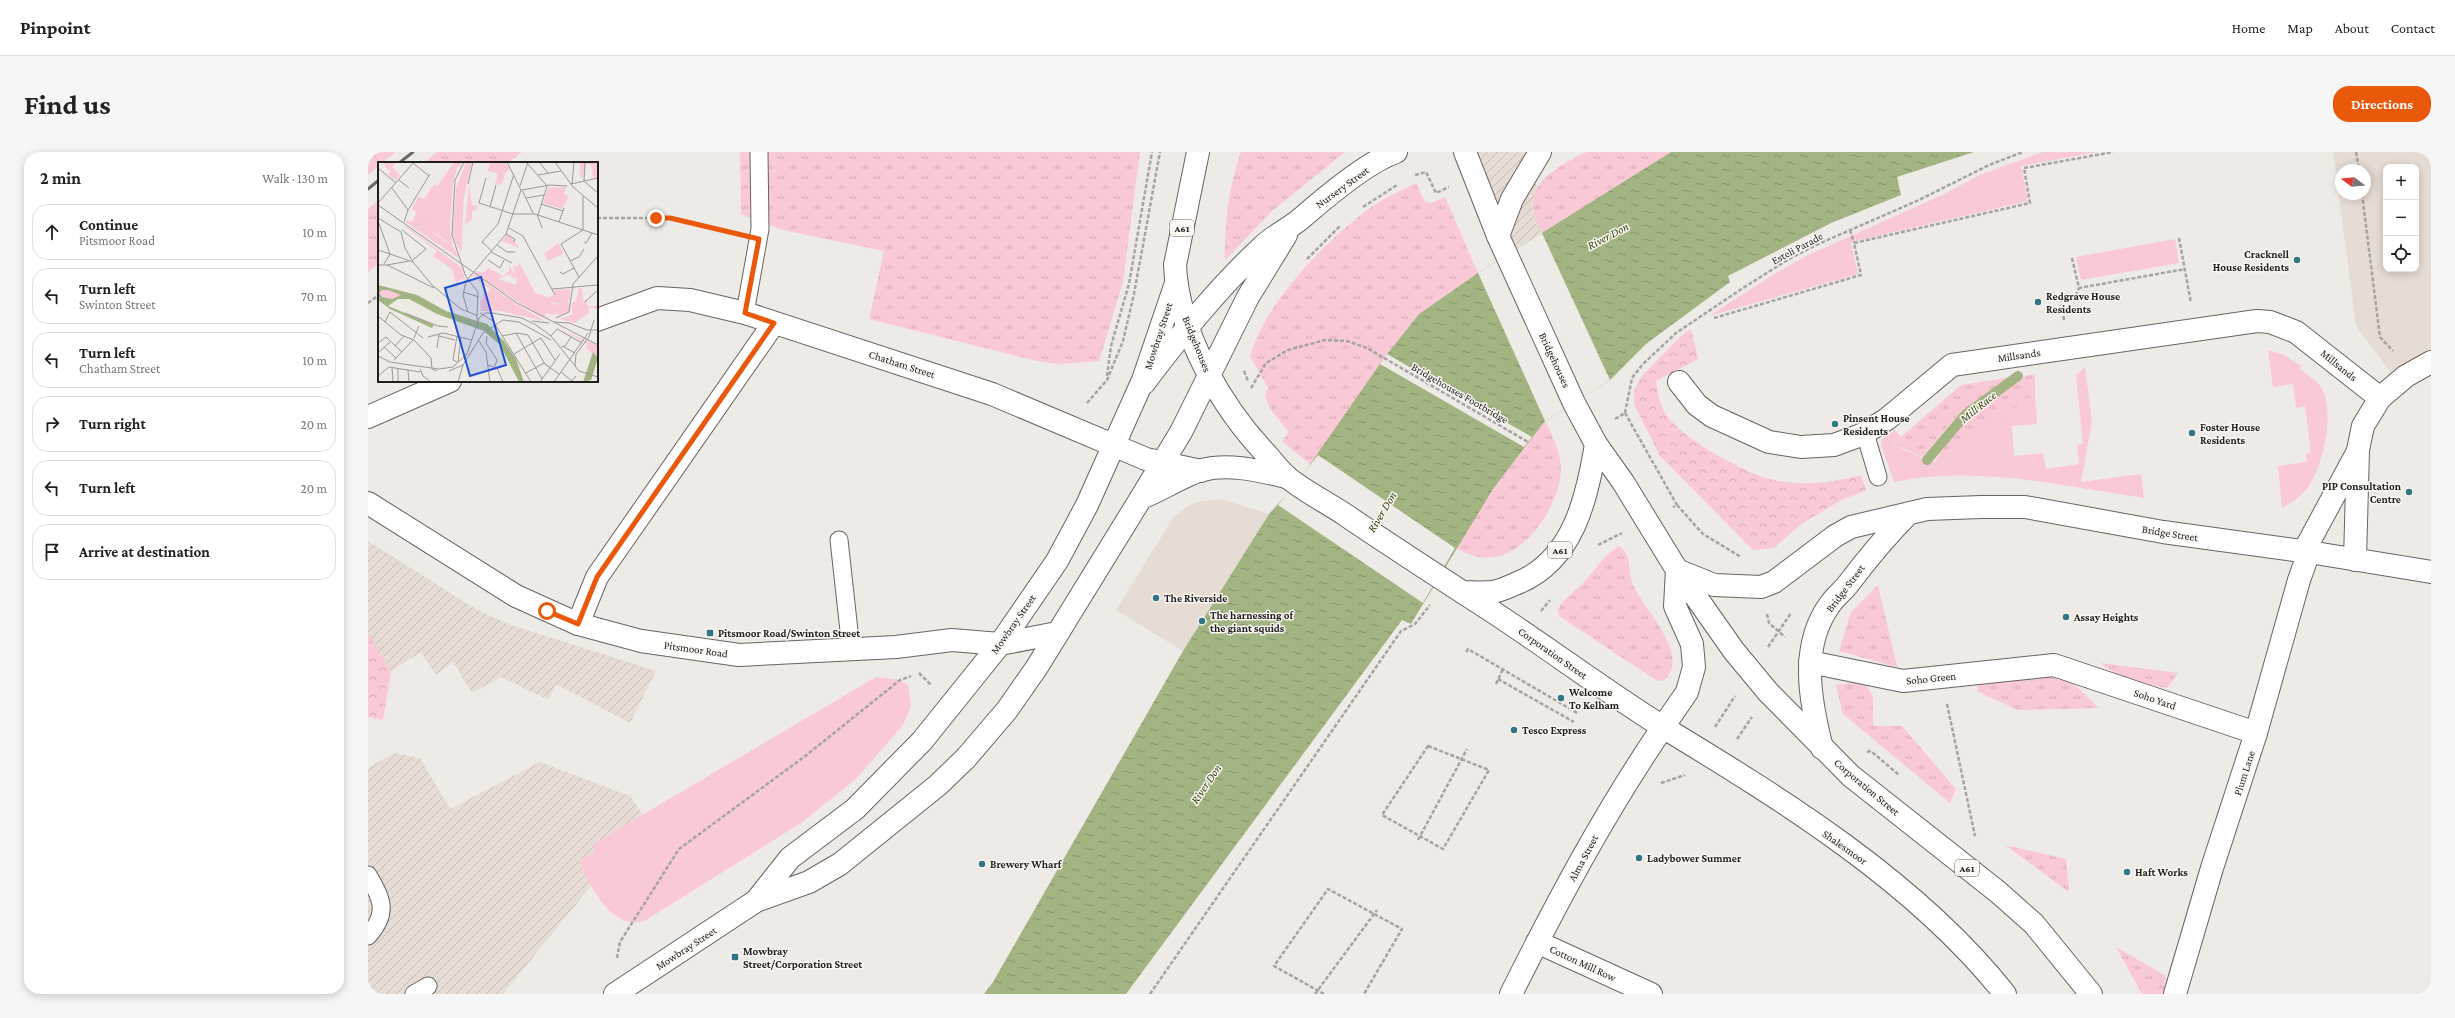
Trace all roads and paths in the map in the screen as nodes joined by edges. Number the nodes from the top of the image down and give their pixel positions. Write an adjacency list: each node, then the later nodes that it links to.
1 (759, 152): 22 (lane)
2 (1152, 152): 3 (path)
3 (1160, 152)
4 (1198, 152): 28 (main road, Bridgehouses / A61)
5 (1396, 152): 19 (main road, Nursery Street)
6 (1465, 152): 13 (main road, Bridgehouses / A61)
7 (1540, 152): 24 (main road)
8 (2023, 152): 20 (path, Esteli Parade)
9 (2113, 152): 23 (path)
10 (2356, 152): 11 (path)
11 (2358, 164)
12 (1411, 176): 13 (path)
13 (1474, 177): 24 (main road, Bridgehouses / A61)
14 (1399, 183): 16 (path)
15 (2363, 200): 39 (path)
16 (1357, 211)
17 (598, 218): 22 (path)
18 (1341, 224): 26 (path)
19 (1291, 227): 37 (main road); 41 (main road, Mowbray Street)
20 (1850, 230): 23 (path); 61 (path, Esteli Parade)
21 (2179, 238): 27 (path)
22 (759, 239): 33 (lane)
23 (1854, 243): 34 (path)
24 (1502, 246): 50 (main road, Bridgehouses / A61)
25 (2072, 258): 29 (path)
26 (1306, 260)
27 (2185, 269): 29 (path); 32 (path)
28 (1176, 283): 37 (main road, Bridgehouses / A61); 45 (main road, Mowbray Street)
29 (2079, 288): 38 (path)
30 (378, 296): 31 (path)
31 (368, 303)
32 (2192, 305)
33 (745, 313): 35 (main road, Chatham Street); 36 (main road, Chatham Street)
34 (1714, 318)
35 (598, 320)
36 (774, 323): 52 (main road, Chatham Street); 72 (main road)
37 (1187, 325): 41 (main road, Bridgehouses / A61); 45 (main road)
38 (2065, 327)
39 (2422, 367): 46 (main road)
40 (1242, 368): 44 (path)
41 (1210, 376): 47 (main road, Bridgehouses / A61); 54 (main road, Mowbray Street)
42 (448, 382): 48 (main road)
43 (1679, 382): 49 (main road, Millsands)
44 (1251, 388): 47 (path, Bridgehouses Footbridge); 51 (path, Bridgehouses Footbridge)
45 (1138, 391): 52 (main road, Mowbray Street)
46 (2380, 398): 49 (main road, Millsands); 53 (main road)
47 (1233, 414): 57 (main road, Bridgehouses / A61)
48 (368, 417)
49 (1865, 433): 56 (lane)
50 (1593, 439): 61 (main road, Bridgehouses / A61); 68 (main road, A61)
51 (1528, 442)
52 (1115, 446): 54 (main road, Chatham Street); 75 (main road, Mowbray Street)
53 (2358, 450): 64 (main road); 65 (main road)
54 (1163, 463): 55 (main road, Chatham Street); 58 (main road, Mowbray Street)
55 (1201, 471): 57 (main road); 58 (main road)
56 (1878, 477)
57 (1292, 480): 68 (main road, A61)
58 (1141, 498): 73 (main road, Mowbray Street)
59 (368, 504): 72 (main road, Pitsmoor Road)
60 (1909, 513): 64 (main road, Bridge Street); 66 (main road, Bridge Street); 78 (main road, Bridge Street)
61 (1647, 521): 63 (path); 66 (main road, Bridgehouses / A61)
62 (839, 540): 76 (lane)
63 (1593, 551)
64 (2307, 552): 65 (main road, Bridge Street); 90 (main road, Plum Lane)
65 (2355, 560): 67 (main road, Bridge Street)
66 (1672, 563): 81 (main road, Corporation Street / A61); 89 (main road, Alma Street)
67 (2431, 572)
68 (1462, 592): 74 (main road, Corporation Street / A61)
69 (1556, 595): 74 (path)
70 (1432, 603): 109 (path)
71 (1795, 608): 81 (path)
72 (578, 624): 76 (main road, Pitsmoor Road)
73 (1056, 633): 75 (main road, Pitsmoor Road); 101 (main road, Mowbray Street)
74 (1527, 635): 89 (main road, Corporation Street / A61)
75 (1000, 644): 76 (main road, Pitsmoor Road); 101 (main road, Mowbray Street)
76 (851, 649)
77 (1466, 652): 80 (path)
78 (1810, 662): 83 (main road, Soho Green); 92 (main road, Bridge Street)
79 (2054, 665): 83 (main road, Soho Green); 90 (main road, Soho Yard)
80 (1503, 669): 84 (path); 87 (path)
81 (1751, 670): 86 (main road, Corporation Street / A61); 93 (path)
82 (919, 672): 106 (path)
83 (1941, 677): 99 (path)
84 (1498, 679): 85 (path); 88 (path)
85 (1496, 684)
86 (1768, 692): 92 (main road, Corporation Street / A61); 95 (path)
87 (1579, 714)
88 (1574, 722)
89 (1663, 727): 93 (main road, Shalesmoor / A61); 105 (main road, Alma Street)
90 (2256, 733): 117 (main road, Plum Lane)
91 (1467, 748): 94 (path)
92 (1822, 748): 116 (main road, Corporation Street / A61)
93 (1700, 749): 95 (main road, Shalesmoor / A61)
94 (1461, 759): 97 (path); 97 (path); 97 (path)
95 (1722, 763): 96 (path); 115 (main road, Shalesmoor / A61)
96 (1682, 776)
97 (1419, 836): 98 (path)
98 (1418, 840)
99 (1976, 841)
100 (368, 875): 104 (lane)
101 (756, 901): 108 (main road, Mowbray Street)
102 (1377, 910): 103 (path)
103 (1373, 914): 107 (path); 107 (path); 112 (path)
104 (368, 936)
105 (1537, 942): 113 (main road, Alma Street); 114 (main road, Cotton Mill Row)
106 (616, 964)
107 (1318, 991): 110 (path); 111 (path)
108 (616, 994)
109 (1150, 994)
110 (1315, 994)
111 (1324, 994)
112 (1364, 994)
113 (1511, 994)
114 (1651, 994)
115 (2005, 994)
116 (2091, 994)
117 (2175, 994)

